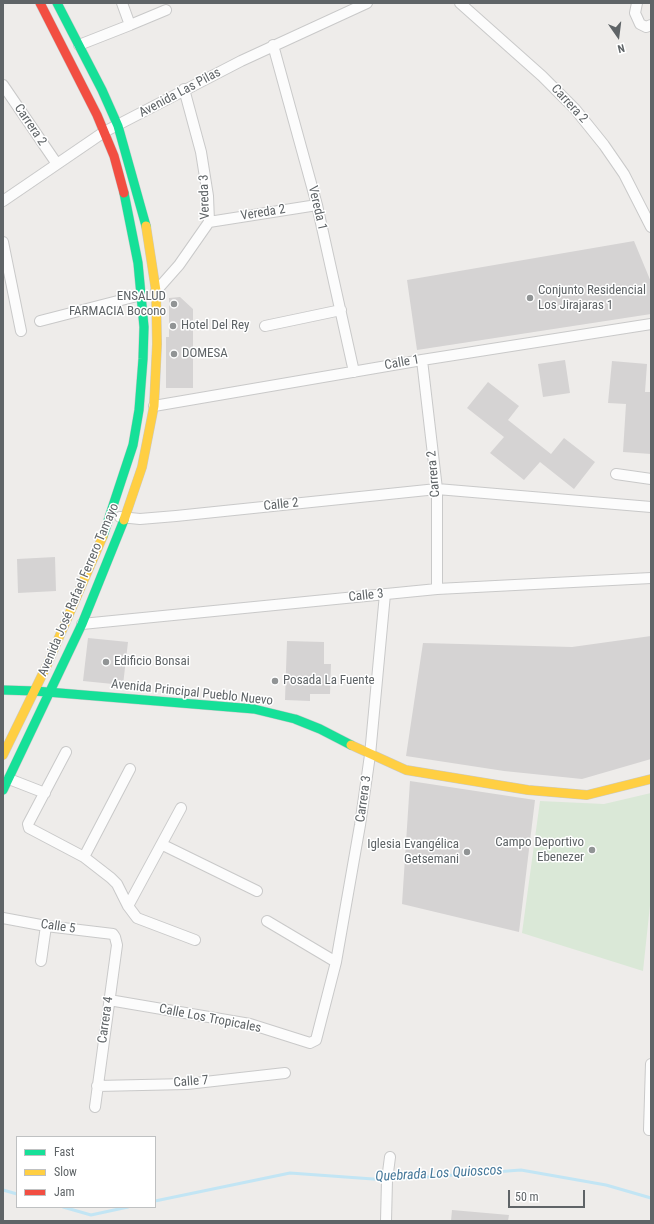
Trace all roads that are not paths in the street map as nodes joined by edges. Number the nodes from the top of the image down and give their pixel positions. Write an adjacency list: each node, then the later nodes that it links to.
1 (40, 3): 15 (street, Avenida José Rafael Ferrero Tamayo)
2 (57, 3): 10 (street, Avenida José Rafael Ferrero Tamayo)
3 (122, 3): 8 (street)
4 (367, 3): 11 (street, Avenida Las Pilas)
5 (460, 3): 20 (street, Carrera 2)
6 (638, 3): 9 (street)
7 (166, 10): 8 (street)
8 (130, 25): 10 (street)
9 (651, 25)
10 (79, 45): 14 (street, Avenida José Rafael Ferrero Tamayo)
11 (273, 45): 13 (street, Avenida Las Pilas); 18 (street, Vereda 1)
12 (3, 85): 16 (street, Carrera 2)
13 (184, 89): 14 (street, Avenida Las Pilas); 19 (street, Vereda 3)
14 (118, 126): 15 (street, Avenida Las Pilas); 22 (street, Avenida José Rafael Ferrero Tamayo)
15 (104, 132): 16 (street, Avenida Las Pilas); 23 (street, Avenida José Rafael Ferrero Tamayo)
16 (57, 164): 17 (street, Avenida Las Pilas)
17 (3, 201)
18 (317, 205): 19 (street, Vereda 2); 24 (street, Vereda 1)
19 (209, 222): 22 (street, Vereda 3)
20 (651, 227)
21 (3, 242): 28 (street)
22 (156, 291): 31 (street, Avenida José Rafael Ferrero Tamayo)
23 (142, 295): 25 (street); 36 (street, Avenida José Rafael Ferrero Tamayo)
24 (341, 310): 27 (street); 30 (street, Vereda 1)
25 (40, 321)
26 (651, 324): 29 (street, Calle 1)
27 (265, 326)
28 (21, 331)
29 (422, 360): 30 (street, Calle 1); 34 (street, Carrera 2)
30 (354, 372): 31 (street, Calle 1)
31 (154, 406): 37 (street, Avenida José Rafael Ferrero Tamayo)
32 (616, 474): 33 (street)
33 (651, 479)
34 (437, 489): 35 (street, Calle 2); 37 (street, Calle 2); 39 (street, Carrera 2)
35 (651, 507)
36 (111, 514): 37 (street, Calle 2); 43 (street, Avenida José Rafael Ferrero Tamayo)
37 (125, 518): 41 (street, Avenida José Rafael Ferrero Tamayo)
38 (651, 578): 39 (street, Calle 3)
39 (437, 589): 40 (street, Calle 3)
40 (385, 594): 41 (street, Calle 3); 46 (street, Carrera 3)
41 (82, 624): 44 (street, Avenida José Rafael Ferrero Tamayo)
42 (3, 690): 43 (street, Avenida Principal Pueblo Nuevo)
43 (35, 691): 44 (street, Avenida Principal Pueblo Nuevo); 47 (street, Avenida José Rafael Ferrero Tamayo)
44 (50, 692): 46 (street, Avenida Principal Pueblo Nuevo); 49 (street, Avenida José Rafael Ferrero Tamayo)
45 (66, 752): 52 (street)
46 (370, 754): 50 (street, Avenida Principal Pueblo Nuevo); 64 (street, Carrera 3)
47 (3, 755)
48 (130, 769): 55 (street)
49 (9, 779): 51 (street, Avenida José Rafael Ferrero Tamayo); 52 (street)
50 (651, 779)
51 (3, 790)
52 (45, 793): 55 (street)
53 (181, 808): 54 (street)
54 (163, 845): 56 (street); 57 (street)
55 (84, 857): 57 (street)
56 (257, 891)
57 (128, 906): 62 (street)
58 (3, 918): 60 (street, Calle 5)
59 (267, 921): 64 (street)
60 (46, 926): 61 (street, Calle 5); 63 (street)
61 (113, 934): 65 (street, Carrera 4)
62 (195, 940)
63 (41, 961)
64 (336, 962): 66 (street, Carrera 3)
65 (109, 1000): 66 (street, Calle Los Tropicales); 69 (street, Carrera 4)
66 (310, 1043)
67 (651, 1064): 71 (street)
68 (285, 1073): 69 (street, Calle 7)
69 (97, 1086): 70 (street, Carrera 4)
70 (95, 1107)
71 (651, 1130)
72 (390, 1157): 73 (street)
73 (386, 1221)

